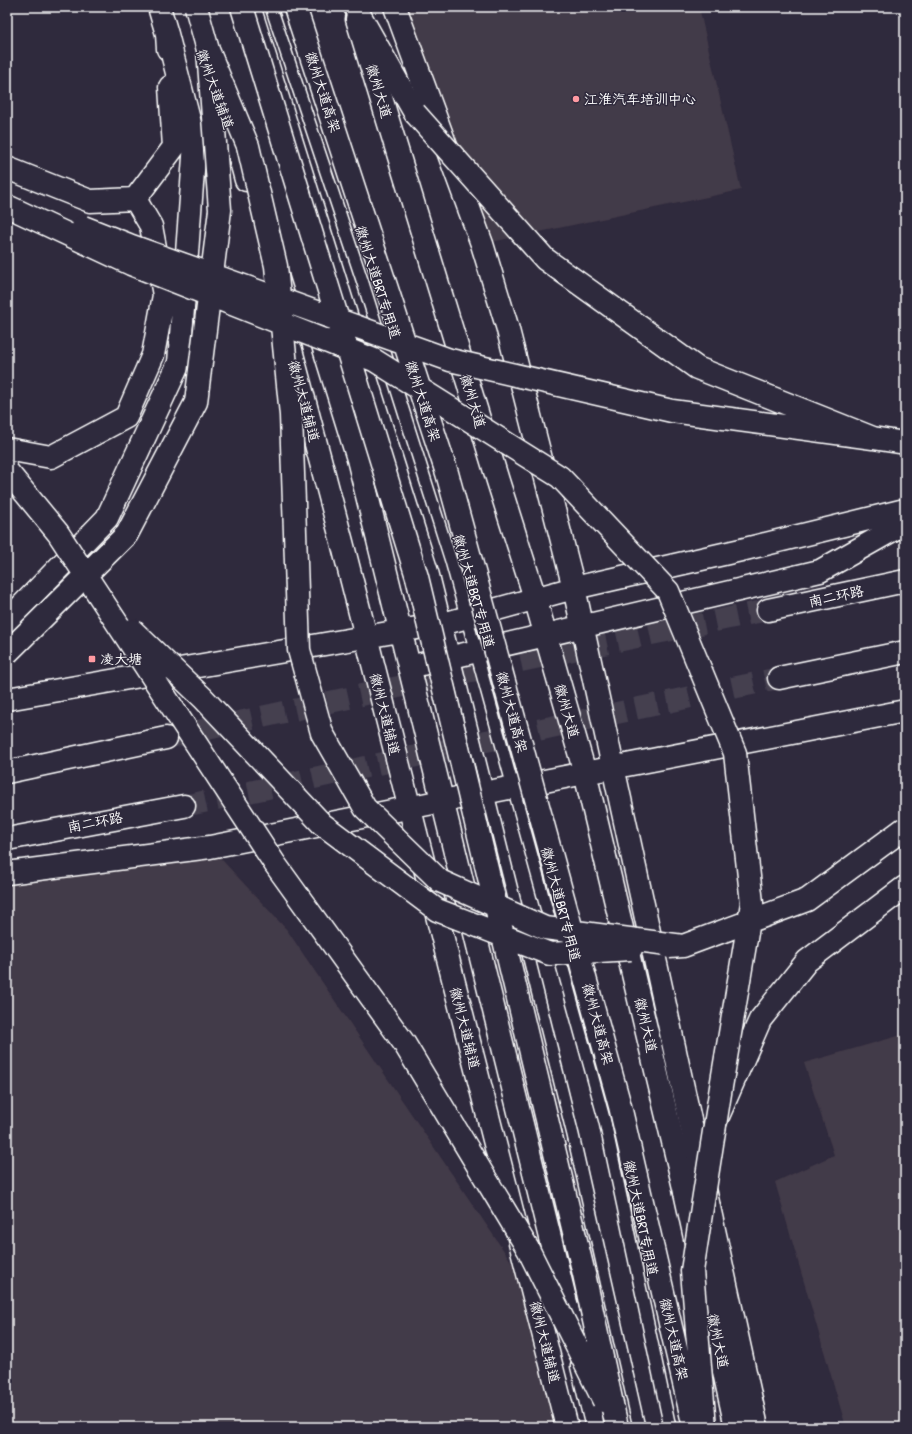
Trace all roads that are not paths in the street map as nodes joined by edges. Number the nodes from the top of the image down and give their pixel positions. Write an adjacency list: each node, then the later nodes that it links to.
1 (160, 7): 11 (main road)
2 (186, 7): 34 (main road, 徽州大道辅道)
3 (196, 7): 12 (main road, bridge)
4 (219, 7): 32 (main road)
5 (242, 7): 61 (main road, bridge)
6 (255, 7): 30 (lane)
7 (271, 7): 28 (lane, 徽州大道BRT专用道)
8 (295, 7): 64 (main road, 徽州大道高架, bridge)
9 (354, 7): 17 (main road, bridge); 25 (main road, 徽州大道)
10 (395, 7): 24 (main road)
11 (167, 34): 15 (main road); 29 (main road)
12 (208, 50): 37 (main road, bridge); 56 (main road, bridge)
13 (7, 168): 15 (main road)
14 (7, 197): 17 (main road, bridge)
15 (135, 199): 19 (main road)
16 (7, 206): 65 (main road, bridge)
17 (873, 438): 18 (main road, bridge)
18 (905, 443)
19 (7, 449)
20 (7, 471): 26 (main road, bridge)
21 (905, 510): 24 (main road)
22 (905, 523): 31 (main road)
23 (905, 582): 27 (main road, 南二环路)
24 (574, 588): 25 (main road); 31 (main road)
25 (535, 598): 28 (main road); 33 (main road, 徽州大道)
26 (103, 603): 56 (main road, bridge); 61 (main road, bridge)
27 (768, 610)
28 (466, 617): 30 (main road); 35 (lane, 徽州大道BRT专用道)
29 (7, 621)
30 (446, 623): 32 (main road); 38 (lane)
31 (583, 627): 33 (main road); 44 (main road)
32 (400, 631): 34 (main road); 39 (main road)
33 (546, 635): 35 (main road); 46 (main road, 徽州大道)
34 (366, 637): 41 (main road); 51 (main road, 徽州大道辅道)
35 (476, 652): 38 (main road); 47 (lane, 徽州大道BRT专用道)
36 (905, 652): 40 (main road)
37 (7, 653)
38 (454, 657): 39 (main road); 48 (lane)
39 (409, 667): 49 (main road)
40 (779, 678)
41 (7, 699)
42 (905, 711): 44 (main road)
43 (166, 738): 45 (main road)
44 (614, 768): 46 (main road); 57 (main road)
45 (7, 772)
46 (585, 773): 47 (main road); 58 (main road, 徽州大道)
47 (513, 788): 48 (main road); 63 (lane, 徽州大道BRT专用道)
48 (488, 793): 49 (main road); 62 (lane)
49 (442, 802): 51 (main road); 60 (main road)
50 (184, 806): 53 (main road, 南二环路)
51 (409, 808): 54 (main road); 59 (main road, 徽州大道辅道)
52 (905, 828): 56 (main road, bridge)
53 (7, 839)
54 (7, 873)
55 (905, 887): 57 (main road)
56 (682, 946)
57 (699, 1162): 58 (main road); 67 (main road)
58 (685, 1192): 66 (main road, 徽州大道)
59 (567, 1427)
60 (597, 1427)
61 (617, 1427)
62 (639, 1427)
63 (670, 1427)
64 (694, 1427)
65 (705, 1427)
66 (736, 1427)
67 (757, 1427)

